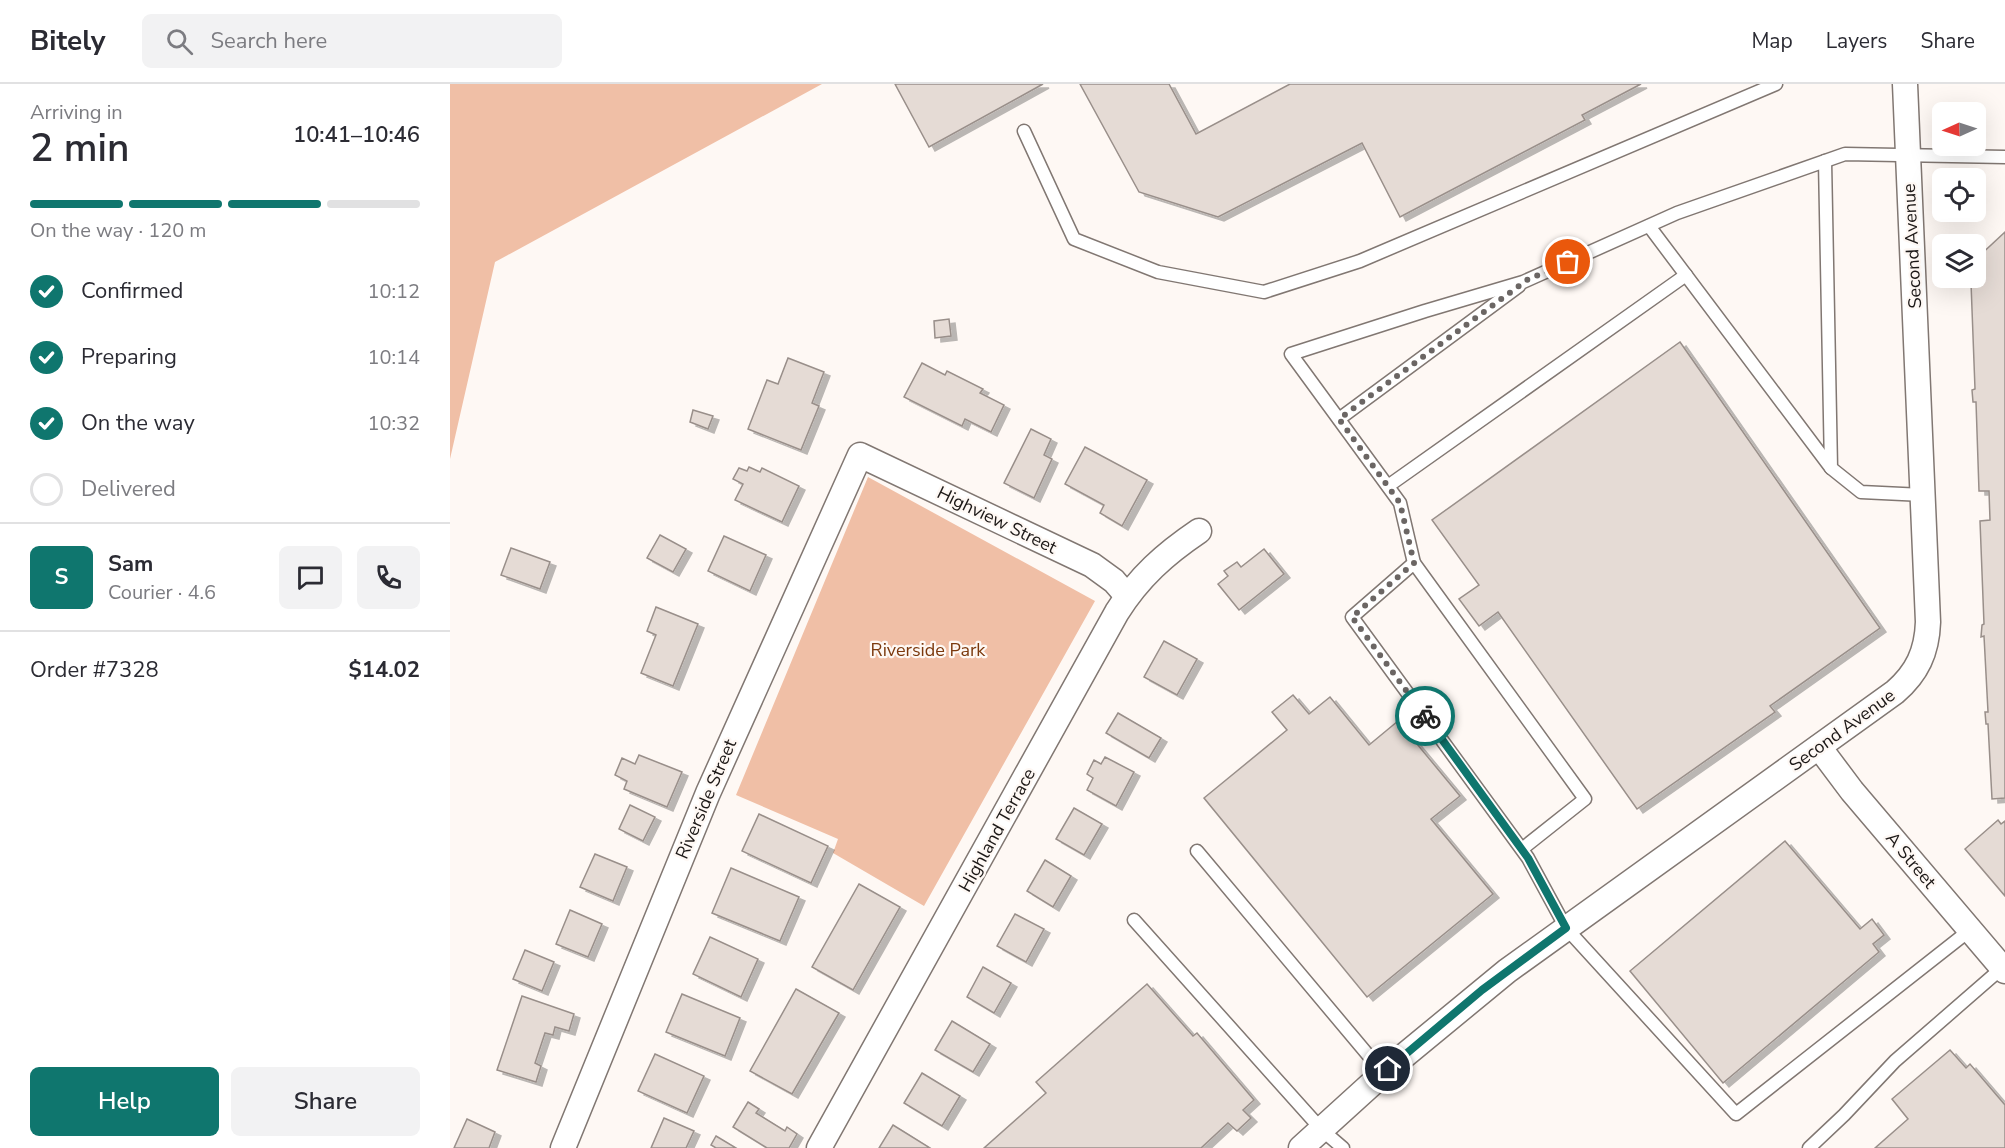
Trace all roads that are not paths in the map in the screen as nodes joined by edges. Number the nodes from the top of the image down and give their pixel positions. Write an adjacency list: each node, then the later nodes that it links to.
1 (1776, 84): 3 (lane)
2 (1905, 84): 4 (street, Second Avenue)
3 (1024, 131)
4 (1908, 154): 5 (lane); 6 (lane); 14 (street, Second Avenue)
5 (2005, 157)
6 (1825, 161): 7 (lane); 12 (lane)
7 (1649, 226): 8 (lane); 9 (lane)
8 (1686, 275): 12 (lane); 13 (lane)
9 (1527, 280): 10 (lane); 10 (lane)
10 (1339, 419): 13 (lane)
11 (860, 455): 17 (street, Highview Street); 27 (street, Riverside Street)
12 (1831, 468): 14 (lane)
13 (1388, 486): 16 (lane)
14 (1923, 495): 18 (street, Second Avenue)
15 (1198, 531): 17 (street, Highland Terrace)
16 (1414, 563): 19 (lane); 19 (lane)
17 (1127, 596): 28 (street, Highland Terrace)
18 (1819, 747): 22 (street, Second Avenue); 23 (street, A Street)
19 (1522, 849): 22 (lane)
20 (1197, 851): 25 (lane)
21 (1134, 920): 26 (lane)
22 (1566, 928): 23 (lane); 25 (street, Second Avenue)
23 (1970, 930): 24 (street, A Street)
24 (2004, 970): 31 (lane)
25 (1384, 1074): 26 (street, Second Avenue)
26 (1322, 1130): 29 (street, Second Avenue); 30 (lane)
27 (563, 1148)
28 (819, 1148)
29 (1301, 1148)
30 (1343, 1148)
31 (1809, 1148)

